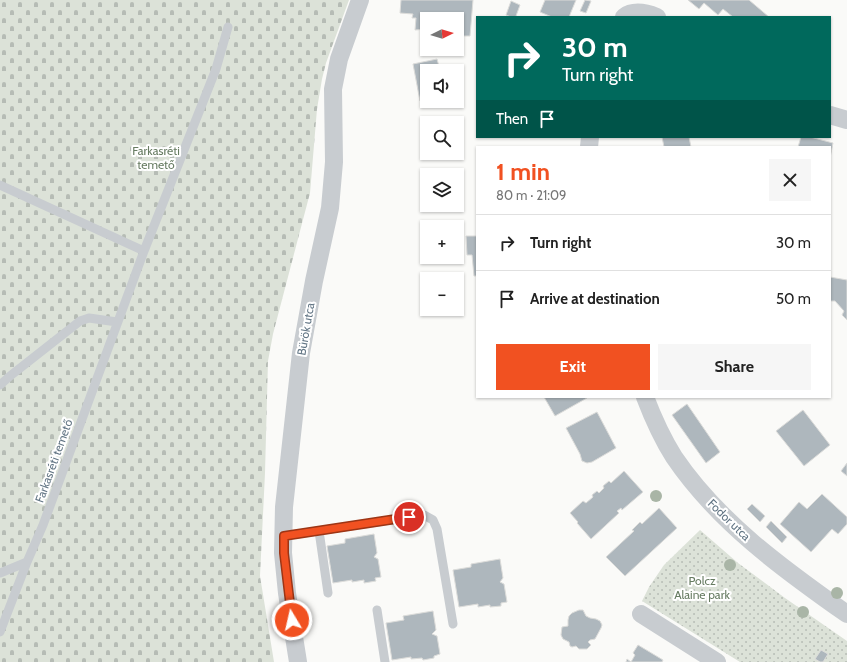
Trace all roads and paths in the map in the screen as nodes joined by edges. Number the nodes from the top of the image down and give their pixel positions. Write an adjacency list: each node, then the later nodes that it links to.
1 (360, 0): 13 (street, Bürök utca)
2 (625, 16): 3 (street)
3 (654, 16)
4 (228, 27): 8 (lane, Farkasréti temető)
5 (831, 115): 6 (street)
6 (847, 120)
7 (0, 185): 8 (lane)
8 (144, 251): 9 (lane, Farkasréti temető)
9 (117, 322): 10 (lane); 14 (lane, Farkasréti temető)
10 (0, 385)
11 (645, 398): 19 (street, Fodor utca)
12 (319, 531): 13 (lane); 16 (lane); 20 (lane)
13 (284, 536): 22 (street, Bürök utca)
14 (27, 562): 15 (lane); 21 (lane, Farkasréti temető)
15 (0, 573)
16 (328, 593)
17 (377, 610): 23 (lane)
18 (641, 614): 24 (street)
19 (847, 614)
20 (453, 624)
21 (0, 632)
22 (298, 662)
23 (385, 662)
24 (717, 662)

